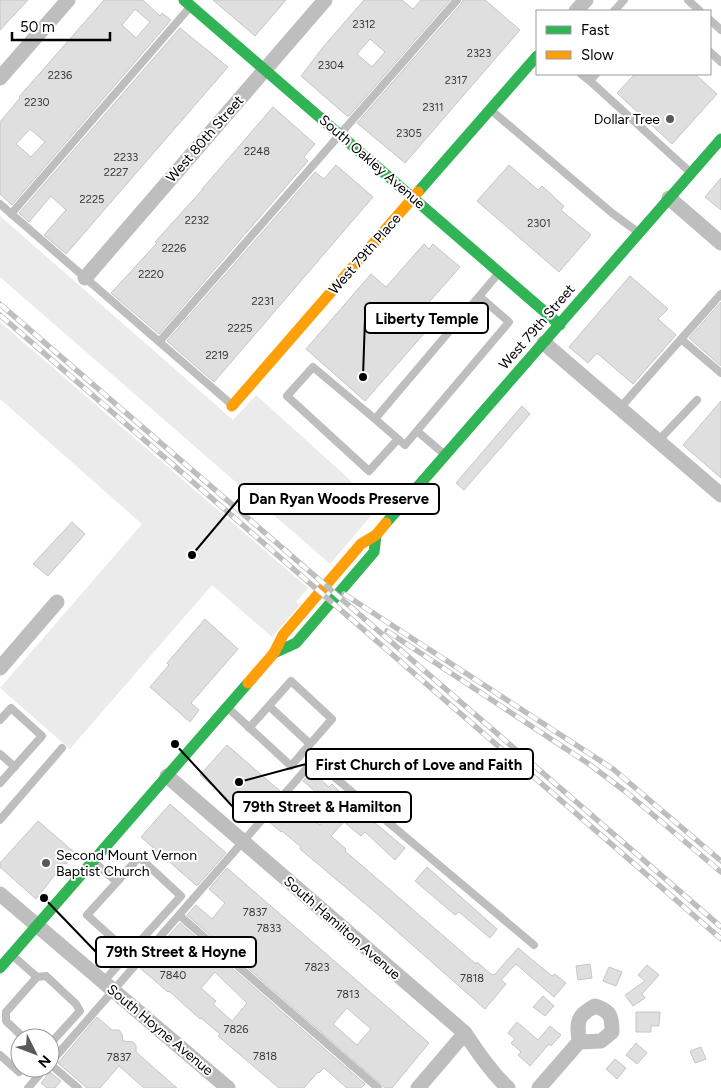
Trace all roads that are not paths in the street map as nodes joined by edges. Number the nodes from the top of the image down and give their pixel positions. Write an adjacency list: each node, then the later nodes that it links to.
1 (68, 0): 20 (street)
2 (325, 0): 17 (street, West 80th Street)
3 (456, 0): 23 (lane)
4 (586, 0): 9 (street)
5 (624, 0): 10 (lane)
6 (688, 0): 11 (lane)
7 (703, 0): 11 (lane)
8 (190, 2): 17 (main road, South Oakley Avenue); 29 (lane)
9 (577, 10)
10 (615, 10)
11 (696, 10)
12 (711, 21): 13 (lane)
13 (721, 30)
14 (711, 53): 16 (lane)
15 (536, 57): 22 (main road, West 79th Place)
16 (721, 61)
17 (265, 70): 23 (main road, South Oakley Avenue); 33 (street, West 80th Street)
18 (582, 75): 21 (lane)
19 (595, 75): 21 (lane)
20 (0, 78)
21 (590, 81): 25 (lane)
22 (490, 110): 26 (main road, West 79th Place); 30 (lane)
23 (340, 134): 26 (main road, South Oakley Avenue); 38 (lane)
24 (721, 139): 25 (main road, West 79th Street)
25 (691, 173): 27 (main road, West 79th Street)
26 (414, 198): 32 (main road, South Oakley Avenue); 42 (main road, West 79th Place)
27 (669, 198): 30 (main road, West 79th Street); 31 (street)
28 (0, 204): 29 (lane)
29 (11, 214): 33 (lane)
30 (639, 233): 36 (main road, West 79th Street)
31 (721, 243)
32 (499, 272): 35 (lane); 36 (main road, South Oakley Avenue)
33 (85, 278): 38 (lane)
34 (721, 294): 37 (lane)
35 (479, 296): 44 (lane); 45 (lane)
36 (560, 325): 39 (main road, West 79th Street)
37 (681, 339): 40 (lane); 43 (lane)
38 (159, 342): 42 (lane)
39 (544, 343): 43 (street); 48 (main road, West 79th Street)
40 (721, 373)
41 (697, 400): 47 (lane)
42 (232, 406)
43 (620, 408): 47 (street)
44 (375, 418): 46 (lane); 46 (lane)
45 (417, 431): 46 (lane); 48 (lane)
46 (398, 439)
47 (658, 441): 49 (street)
48 (446, 455): 53 (main road, West 79th Street)
49 (721, 495)
50 (57, 602): 51 (street)
51 (0, 668)
52 (268, 706): 55 (lane); 56 (lane); 56 (lane)
53 (227, 707): 55 (lane); 60 (main road, West 79th Street)
54 (0, 720): 59 (lane)
55 (249, 728): 56 (lane)
56 (310, 744)
57 (62, 748): 62 (lane)
58 (0, 754): 59 (lane)
59 (15, 767): 61 (lane)
60 (167, 776): 63 (street, South Hamilton Avenue); 64 (main road, West 79th Street)
61 (0, 783)
62 (0, 820)
63 (243, 842): 67 (lane); 69 (lane); 78 (street, South Hamilton Avenue)
64 (93, 861): 65 (lane); 68 (main road, West 79th Street)
65 (117, 882): 70 (lane); 70 (lane)
66 (4, 900): 68 (street, South Hoyne Avenue)
67 (179, 915): 74 (lane); 88 (lane)
68 (37, 925): 71 (main road, West 79th Street); 74 (street, South Hoyne Avenue)
69 (534, 945)
70 (129, 953): 74 (lane)
71 (12, 954): 72 (main road, West 79th Street); 73 (lane)
72 (0, 968)
73 (37, 977): 75 (lane); 77 (lane)
74 (108, 986): 80 (lane); 87 (street, South Hoyne Avenue)
75 (3, 1009): 76 (lane)
76 (13, 1028)
77 (60, 1033)
78 (465, 1034): 89 (street); 90 (street, South Hamilton Avenue)
79 (579, 1042): 91 (street)
80 (60, 1050)
81 (0, 1055): 82 (lane)
82 (10, 1064)
83 (60, 1072): 86 (lane)
84 (37, 1078): 85 (lane)
85 (28, 1088)
86 (78, 1088)
87 (228, 1088)
88 (378, 1088)
89 (418, 1088)
90 (508, 1088)
91 (539, 1088)

